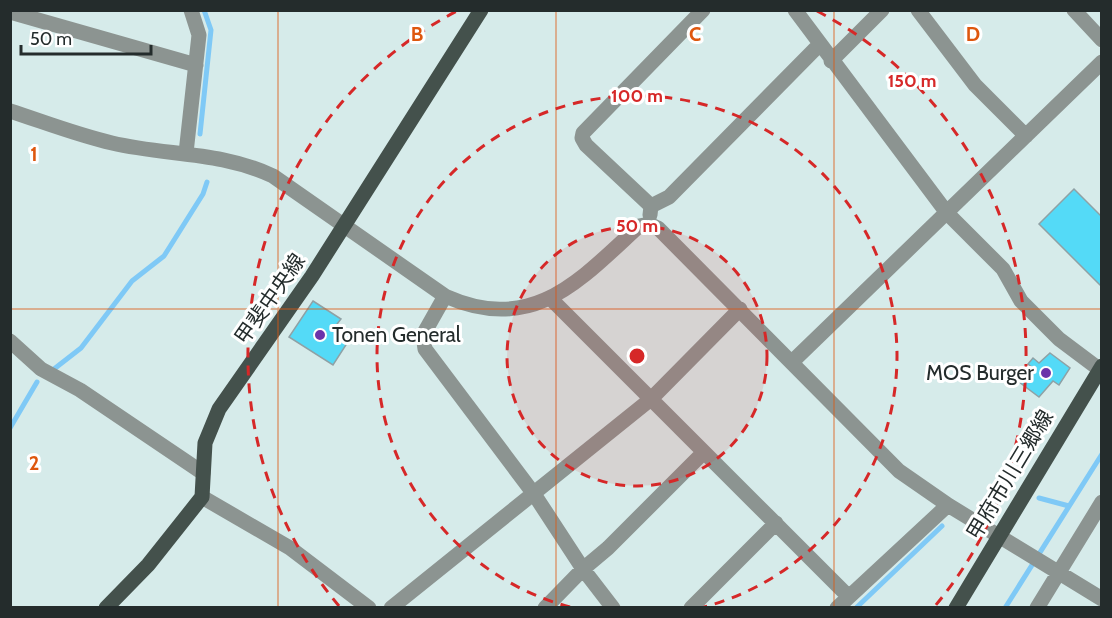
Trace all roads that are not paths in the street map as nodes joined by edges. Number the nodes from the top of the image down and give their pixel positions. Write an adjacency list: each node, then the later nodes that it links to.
1 (191, 10): 13 (street)
2 (481, 10): 20 (main road, 甲斐中央線)
3 (703, 10): 17 (street)
4 (795, 10): 10 (street)
5 (882, 10): 11 (street)
6 (918, 10): 15 (street)
7 (1074, 10): 9 (street)
8 (10, 12): 13 (street)
9 (1101, 40)
10 (819, 45): 11 (street); 17 (street)
11 (831, 61): 18 (street)
12 (1101, 62): 15 (street)
13 (196, 65): 16 (street)
14 (10, 111): 16 (street)
15 (1026, 136): 18 (street)
16 (186, 153): 20 (street)
17 (651, 206): 19 (street)
18 (947, 213): 25 (street); 26 (street)
19 (649, 224): 22 (street); 23 (street)
20 (345, 227): 21 (street); 29 (main road, 甲斐中央線)
21 (445, 296): 22 (street); 30 (street)
22 (551, 298): 27 (street)
23 (740, 309): 25 (street); 27 (street)
24 (10, 341): 29 (street)
25 (792, 363): 33 (street)
26 (1100, 367): 35 (main road, 甲府市川三郷線)
27 (651, 399): 28 (street); 30 (street)
28 (704, 452): 34 (street); 36 (street)
29 (203, 473): 31 (main road, 甲斐中央線)
30 (534, 494): 36 (street); 42 (street)
31 (202, 497): 40 (main road); 41 (street)
32 (1101, 502): 37 (street)
33 (948, 505): 35 (street); 38 (street)
34 (776, 523): 38 (street); 45 (street)
35 (998, 535): 37 (street); 47 (main road, 甲府市川三郷線)
36 (583, 569): 43 (street); 44 (street)
37 (1056, 570): 39 (street); 48 (street)
38 (848, 597): 46 (street)
39 (1101, 599)
40 (106, 608)
41 (369, 608)
42 (391, 608)
43 (545, 608)
44 (613, 608)
45 (692, 608)
46 (837, 608)
47 (956, 608)
48 (1037, 608)

